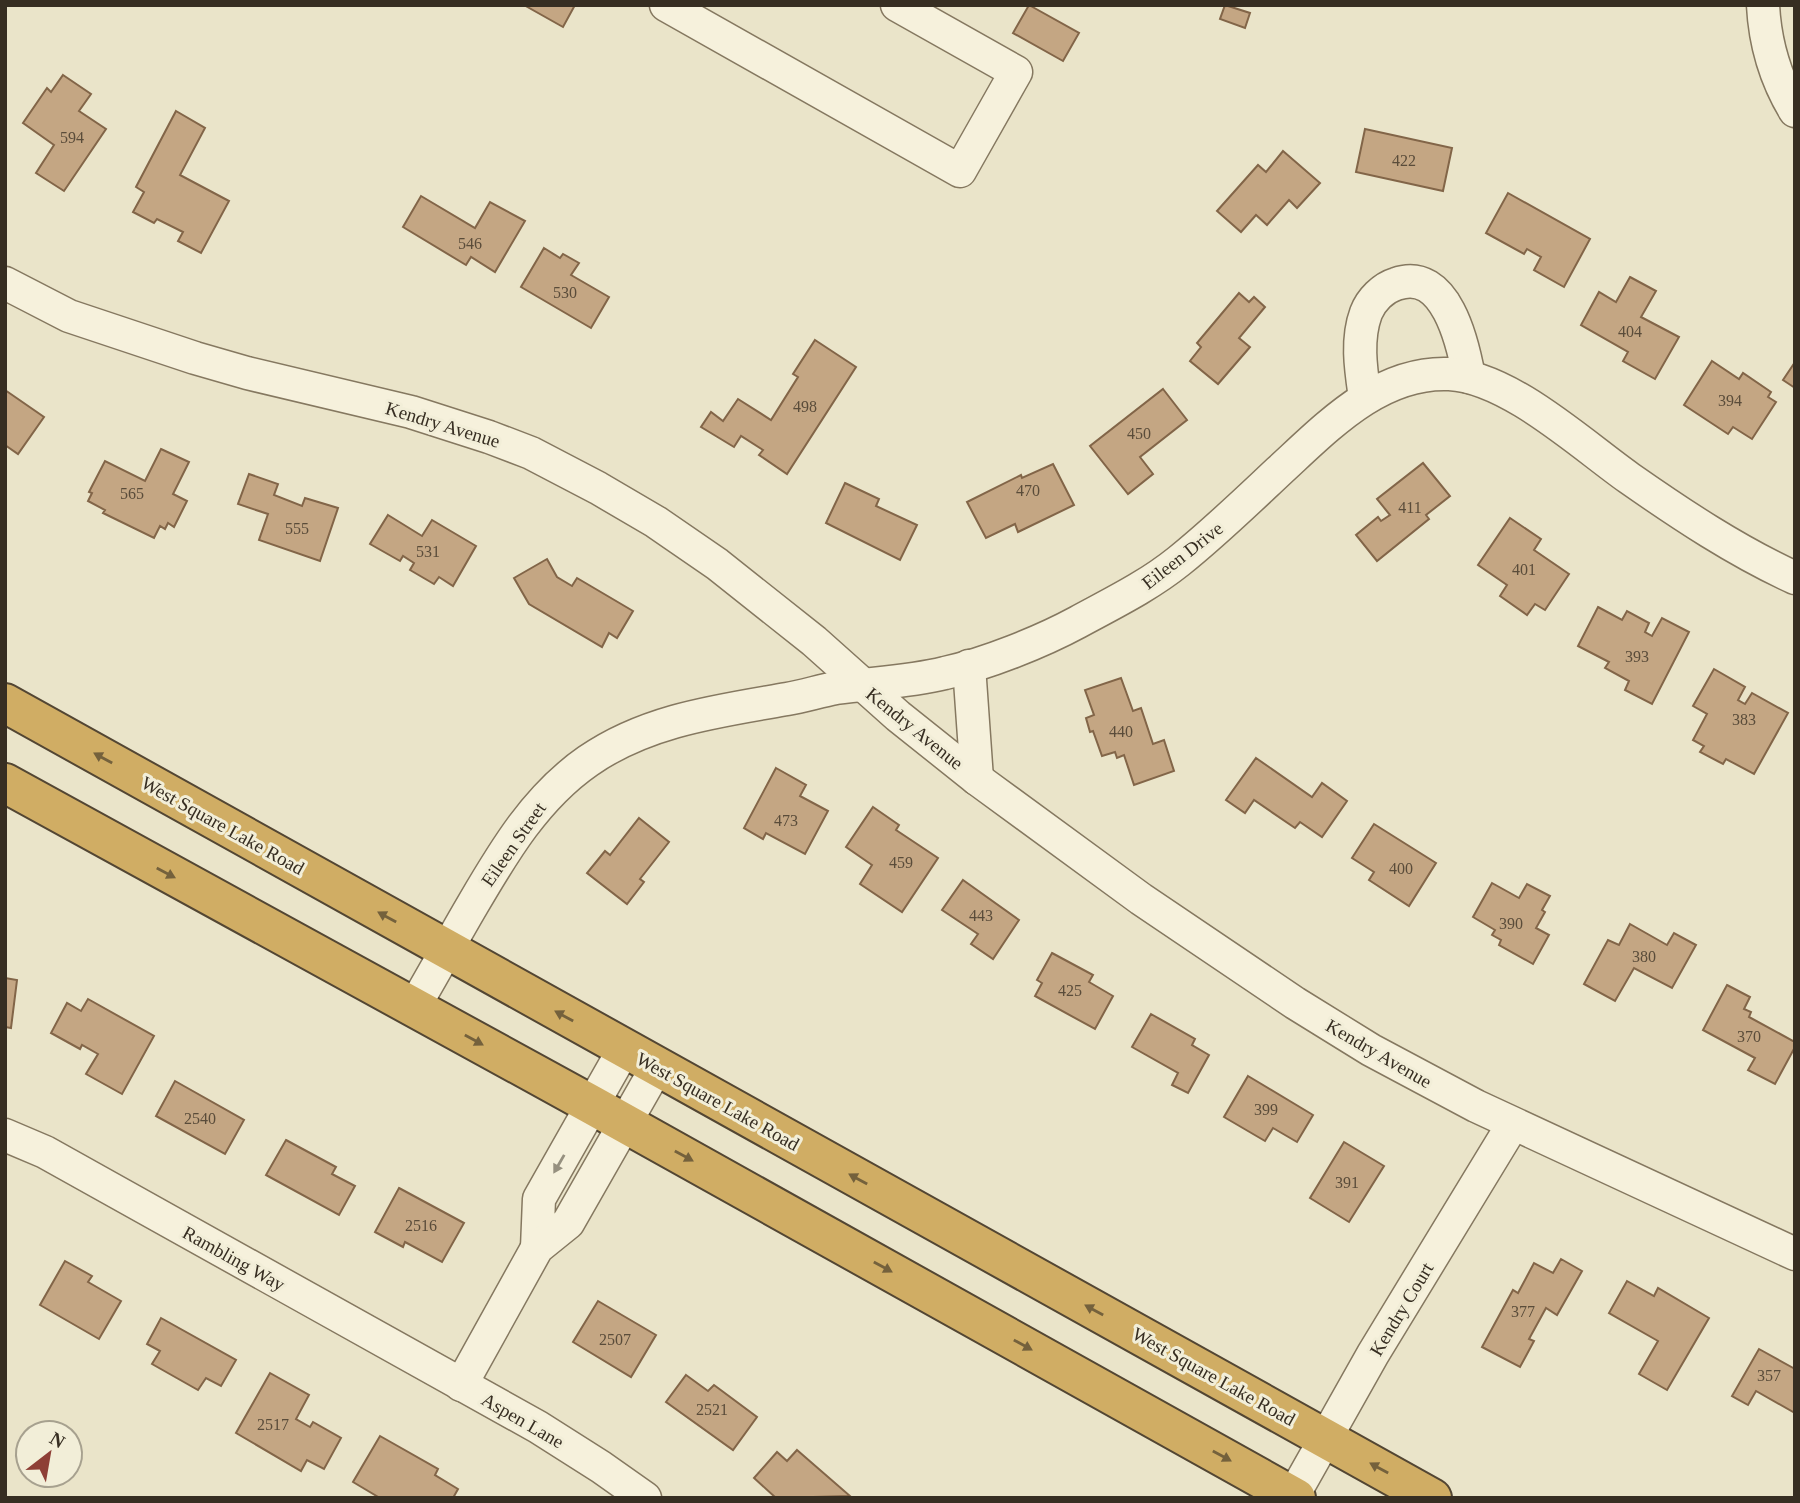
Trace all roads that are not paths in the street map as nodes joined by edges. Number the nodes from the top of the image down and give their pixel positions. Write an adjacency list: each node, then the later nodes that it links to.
1 (666, 5): 2 (street)
2 (897, 5)
3 (1763, 5): 4 (street)
4 (1795, 111)
5 (5, 283): 10 (street, Kendry Avenue)
6 (1469, 377): 7 (street, Eileen Drive); 7 (street); 8 (street, Eileen Drive)
7 (1365, 398): 9 (street, Eileen Drive)
8 (1795, 578)
9 (970, 666): 10 (street, Eileen Drive); 12 (street)
10 (863, 685): 12 (street, Kendry Avenue); 14 (street, Eileen Street)
11 (5, 703): 14 (highway, West Square Lake Road, one-way to 11)
12 (977, 779): 20 (street, Kendry Avenue)
13 (5, 783): 15 (highway, one-way to 15)
14 (447, 950): 15 (street, Eileen Street); 16 (highway, West Square Lake Road, one-way to 14)
15 (414, 1007): 18 (highway, one-way to 18)
16 (624, 1049): 17 (highway, West Square Lake Road); 18 (street, Aspen Lane)
17 (657, 1067): 19 (street, Aspen Lane); 25 (highway, West Square Lake Road, one-way to 17)
18 (592, 1105): 19 (highway); 22 (street, Aspen Lane, one-way to 22)
19 (625, 1123): 22 (street, Aspen Lane); 26 (highway, one-way to 26)
20 (1513, 1124): 23 (street, Kendry Avenue); 25 (street, Kendry Court)
21 (5, 1135): 24 (street, Rambling Way)
22 (537, 1248): 24 (street, Aspen Lane)
23 (1795, 1254)
24 (461, 1385): 27 (street, Aspen Lane)
25 (1325, 1438): 26 (street, Kendry Court); 28 (highway, West Square Lake Road, one-way to 25)
26 (1295, 1497)
27 (645, 1498)
28 (1432, 1498)

